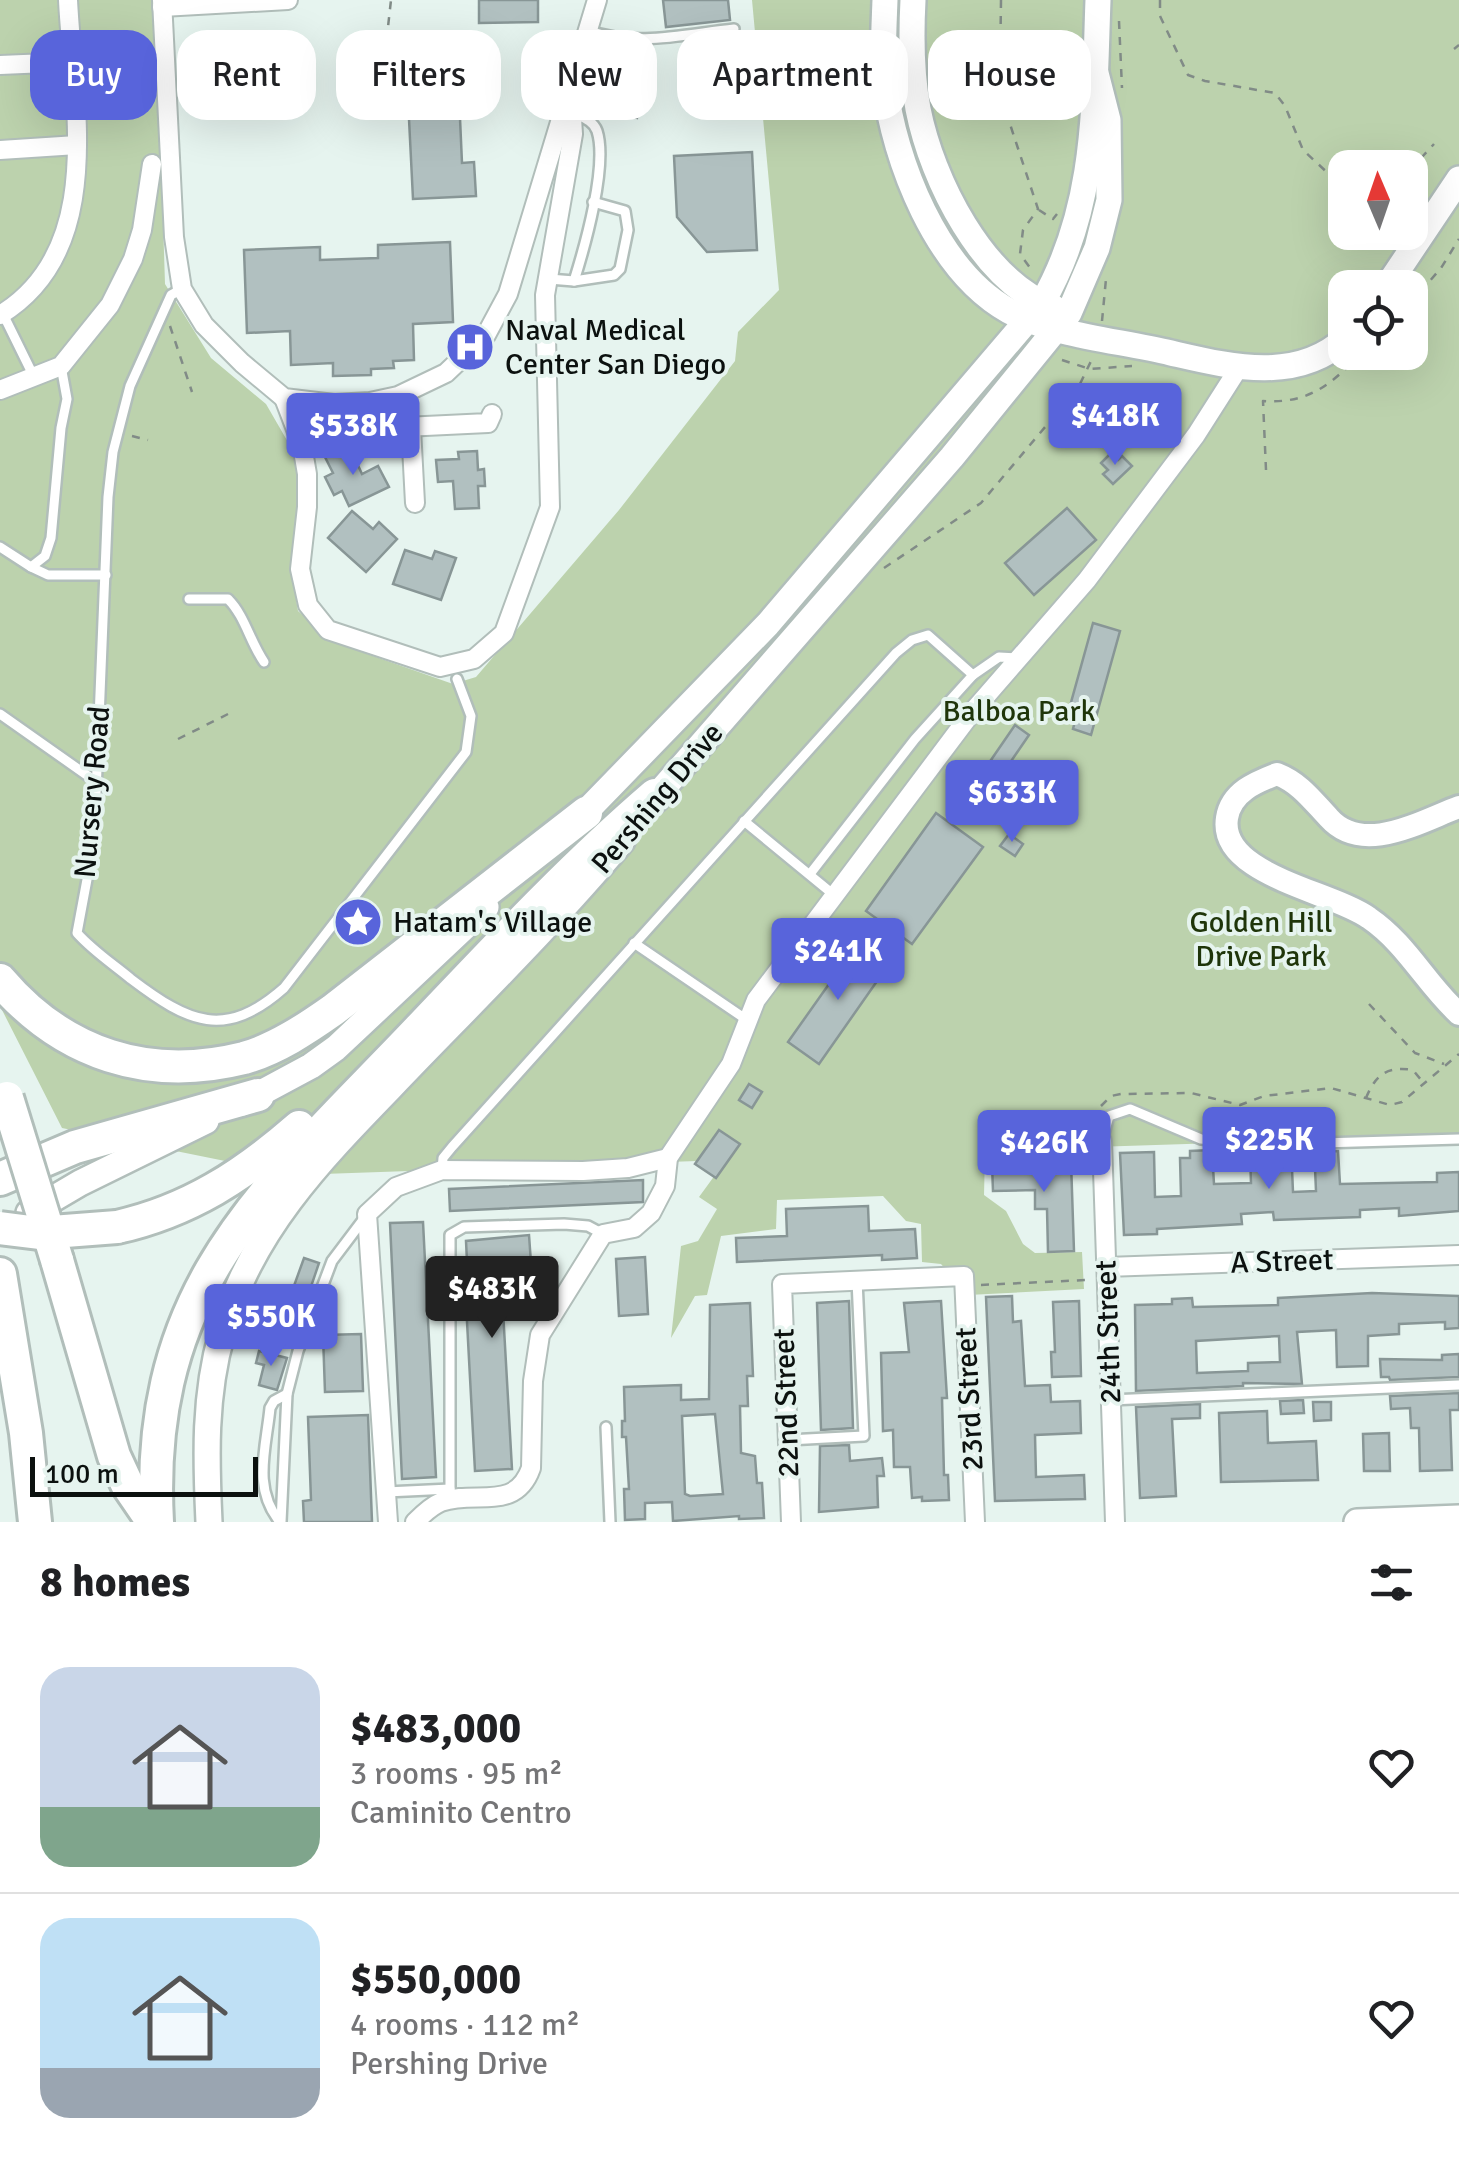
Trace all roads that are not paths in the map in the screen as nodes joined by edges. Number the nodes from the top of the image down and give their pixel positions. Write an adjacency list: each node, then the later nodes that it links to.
1 (68, 0): 9 (street)
2 (288, 0): 7 (street)
3 (597, 0): 10 (street)
4 (885, 0): 28 (main road)
5 (913, 0): 28 (main road)
6 (1098, 0): 14 (main road, Pershing Drive)
7 (162, 3): 27 (street)
8 (734, 29): 11 (lane)
9 (69, 30)
10 (590, 30)
11 (657, 37)
12 (30, 64): 13 (street)
13 (0, 65)
14 (1096, 73): 28 (main road, Pershing Drive); 30 (main road, Pershing Drive)
15 (75, 120): 19 (street)
16 (560, 120): 36 (street)
17 (573, 120): 25 (street)
18 (590, 120): 23 (lane)
19 (77, 144): 20 (street); 29 (street)
20 (0, 150)
21 (152, 164): 32 (street)
22 (1459, 180): 24 (main road)
23 (592, 202): 26 (lane); 26 (lane)
24 (1398, 270)
25 (548, 279): 26 (lane); 39 (street)
26 (574, 281)
27 (182, 288): 36 (street); 43 (lane, Nursery Road)
28 (1035, 312): 30 (main road); 53 (main road, Pershing Drive)
29 (1, 314): 34 (lane)
30 (1064, 321): 33 (main road); 51 (main road, Pershing Drive)
31 (1328, 350): 33 (main road)
32 (61, 366): 34 (street); 42 (lane)
33 (1240, 366): 45 (street)
34 (34, 377): 35 (street)
35 (0, 390)
36 (284, 398): 39 (street)
37 (492, 414): 38 (street)
38 (410, 428): 39 (street); 40 (street)
39 (302, 445)
40 (415, 503)
41 (0, 547): 42 (lane)
42 (31, 567): 43 (lane)
43 (106, 575): 50 (lane, Nursery Road)
44 (189, 599): 46 (lane)
45 (1018, 658): 47 (lane); 56 (street)
46 (264, 662)
47 (973, 675): 54 (lane); 55 (lane)
48 (457, 679): 50 (lane, Nursery Road)
49 (0, 714): 50 (lane)
50 (98, 783)
51 (656, 795): 58 (highway); 88 (main road, Pershing Drive)
52 (1459, 807): 60 (street)
53 (586, 813): 59 (highway); 63 (main road, Pershing Drive)
54 (744, 821): 55 (lane); 57 (lane)
55 (810, 874): 56 (lane)
56 (836, 897): 61 (street)
57 (634, 943): 61 (lane); 68 (lane)
58 (488, 956): 71 (highway, bridge); 85 (highway)
59 (0, 980)
60 (1459, 1014)
61 (748, 1021): 67 (street)
62 (4, 1087): 85 (highway, bridge)
63 (258, 1094): 69 (highway); 73 (main road, Pershing Drive)
64 (1459, 1139): 65 (lane)
65 (1102, 1141): 66 (lane); 75 (street, 24th Street)
66 (1048, 1143)
67 (668, 1158): 68 (street); 72 (street)
68 (442, 1170): 70 (street)
69 (0, 1179)
70 (368, 1214): 79 (lane); 83 (street)
71 (0, 1228)
72 (603, 1234): 84 (street); 84 (lane)
73 (0, 1241)
74 (1459, 1255): 75 (street, A Street)
75 (1106, 1273): 80 (street, 24th Street)
76 (857, 1280): 82 (street, 22nd Street); 82 (lane); 94 (street, 23rd Street)
77 (3, 1288): 87 (highway)
78 (1459, 1385): 80 (lane)
79 (288, 1394): 89 (lane); 89 (lane)
80 (1110, 1400): 95 (street, 24th Street)
81 (606, 1426): 92 (lane)
82 (788, 1440): 93 (street, 22nd Street)
83 (386, 1492): 84 (lane); 90 (street)
84 (450, 1495): 91 (street)
85 (155, 1513)
86 (1459, 1518): 96 (main road)
87 (35, 1522)
88 (209, 1522)
89 (281, 1522)
90 (388, 1522)
91 (415, 1522)
92 (610, 1522)
93 (790, 1522)
94 (975, 1522)
95 (1116, 1522)
96 (1356, 1522)

